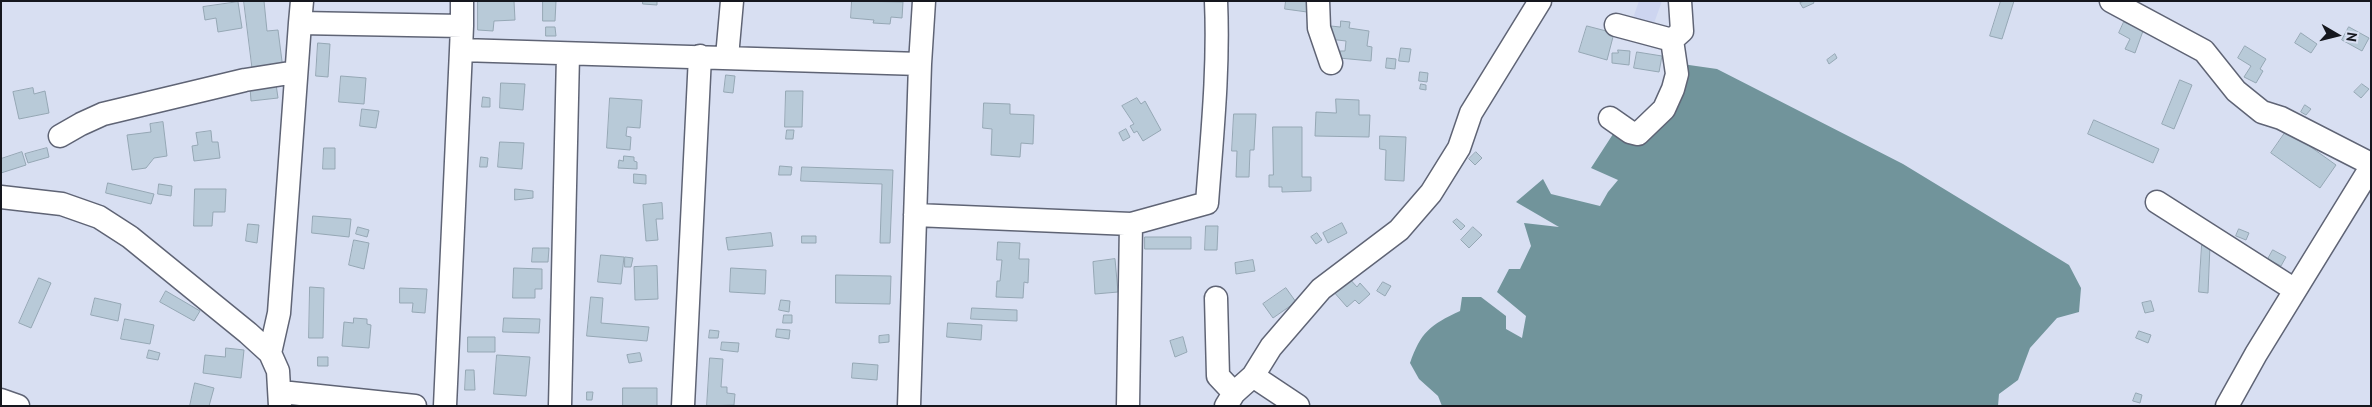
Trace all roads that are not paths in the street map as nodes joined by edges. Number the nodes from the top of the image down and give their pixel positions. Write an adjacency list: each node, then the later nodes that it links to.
1 (462, 1): 11 (street)
2 (732, 1): 16 (street)
3 (924, 1): 17 (street)
4 (1216, 1): 26 (street)
5 (1318, 1): 18 (street)
6 (1540, 1): 30 (street)
7 (1680, 1): 12 (street)
8 (2111, 1): 22 (street)
9 (302, 7): 11 (street); 19 (street)
10 (1616, 25): 12 (street)
11 (462, 26): 13 (street)
12 (1672, 40): 20 (street)
13 (461, 50): 14 (street); 36 (street)
14 (568, 54): 15 (street); 37 (street)
15 (700, 56): 16 (street); 38 (street)
16 (727, 57): 17 (street)
17 (920, 64): 25 (street)
18 (1331, 64)
19 (296, 72): 21 (street); 29 (street)
20 (1610, 118)
21 (60, 136)
22 (2371, 165): 27 (street)
23 (1, 197): 29 (street)
24 (2157, 202): 27 (street)
25 (915, 215): 26 (street); 39 (street)
26 (1131, 224): 40 (street)
27 (2295, 290): 42 (street)
28 (1216, 298): 33 (street)
29 (270, 354): 31 (street)
30 (1253, 376): 33 (street); 41 (street)
31 (280, 399): 35 (street)
32 (1, 400): 34 (street)
33 (1230, 400)
34 (18, 406)
35 (415, 406)
36 (445, 406)
37 (560, 406)
38 (683, 406)
39 (909, 406)
40 (1128, 406)
41 (1298, 406)
42 (2228, 406)

